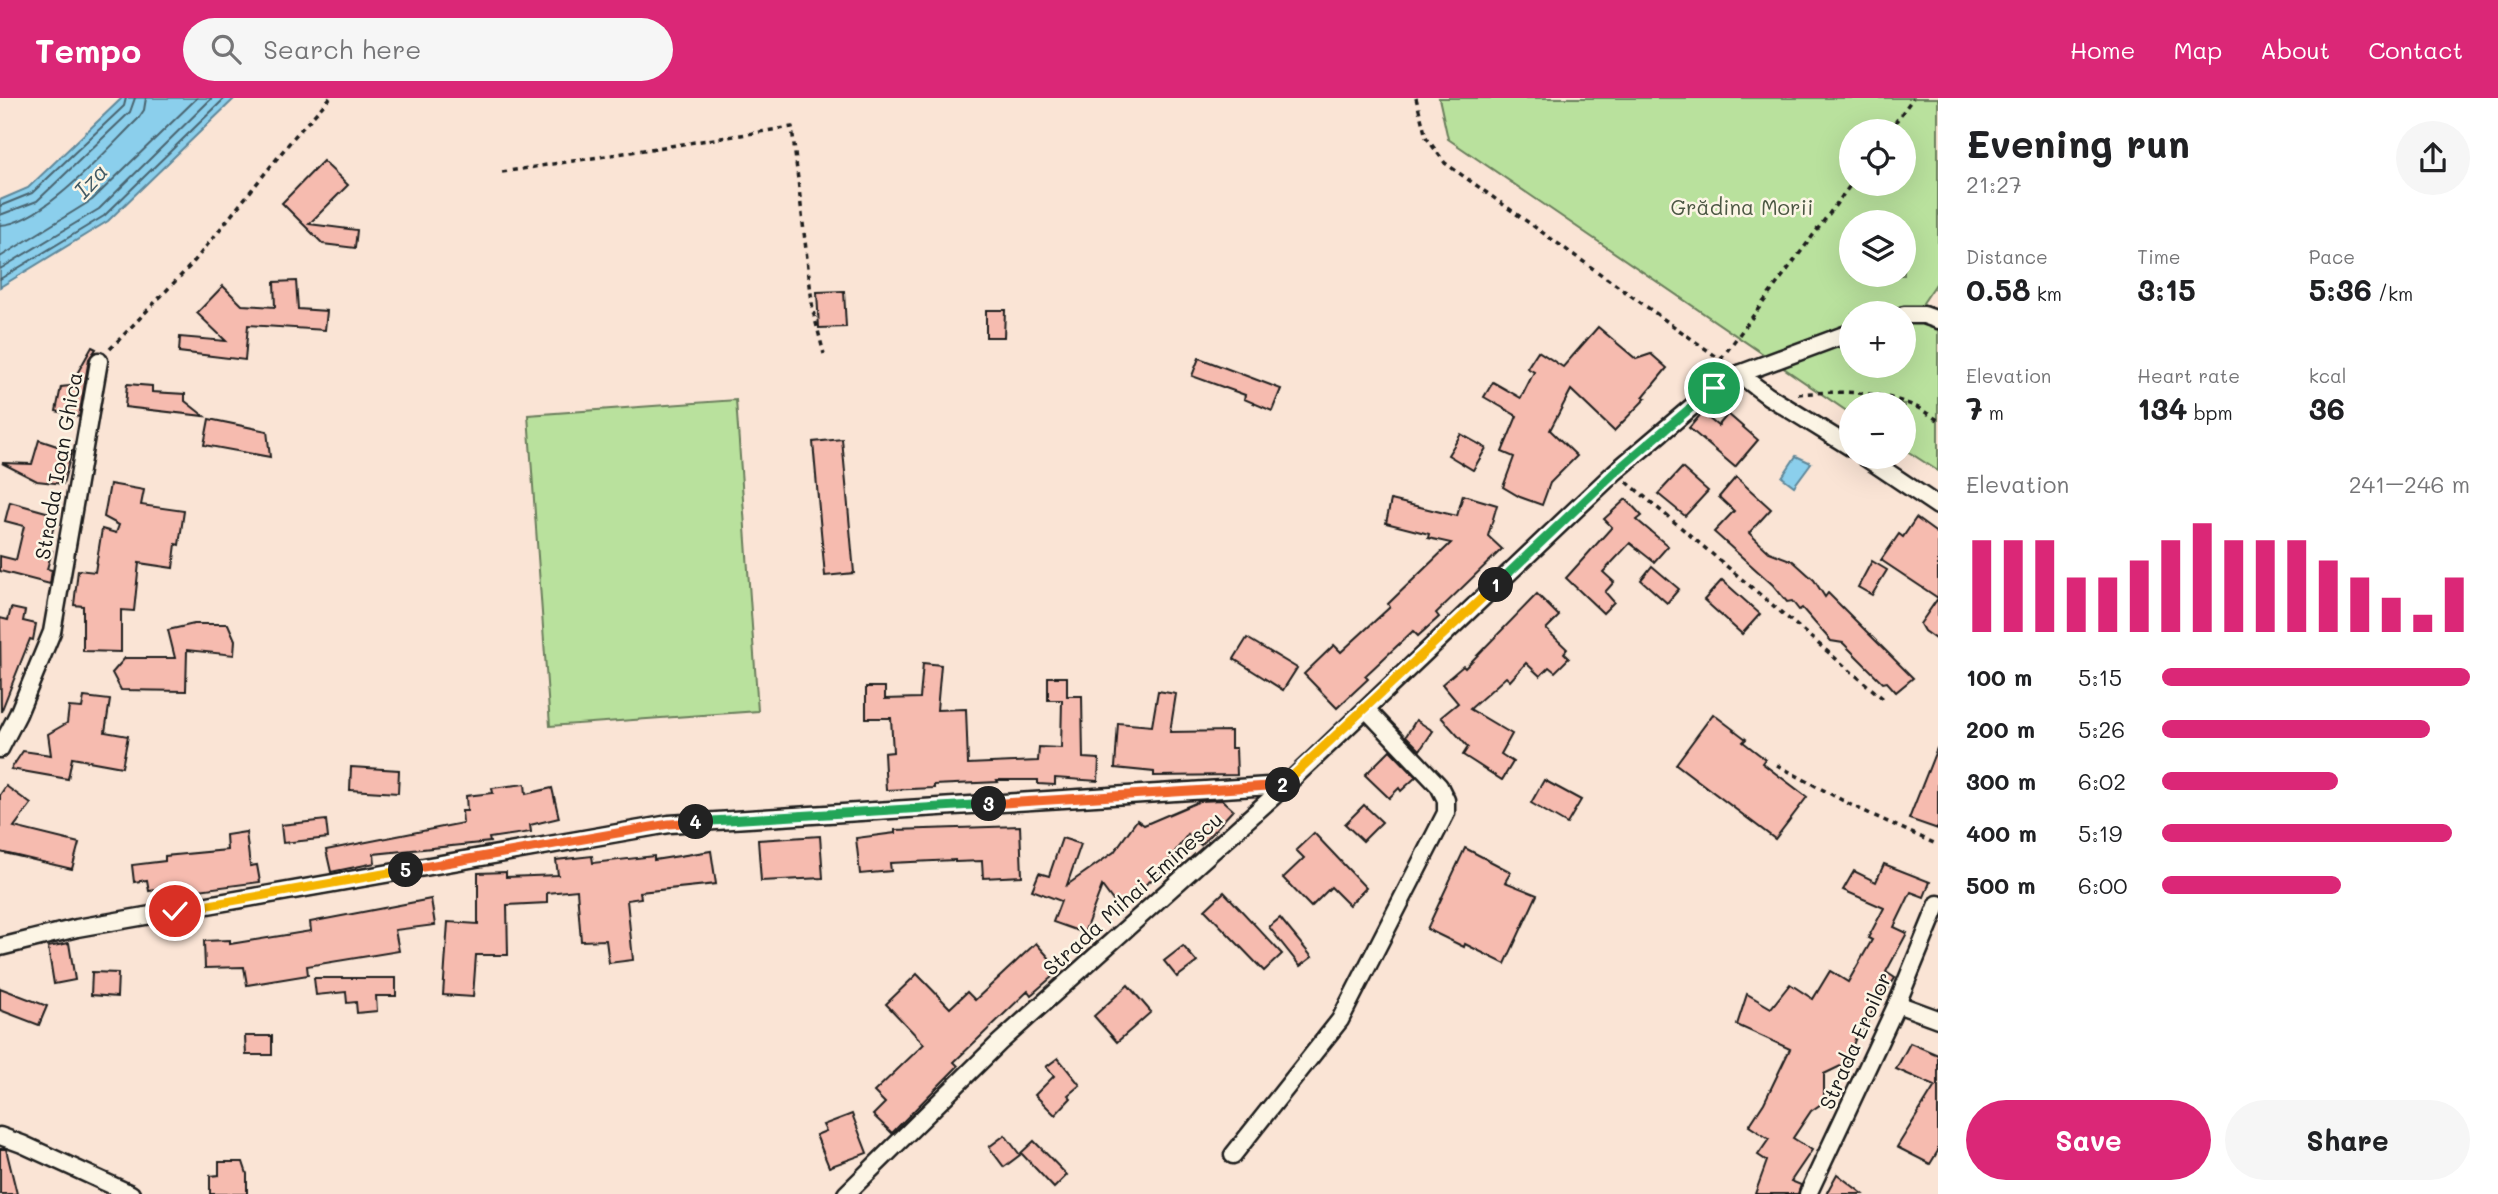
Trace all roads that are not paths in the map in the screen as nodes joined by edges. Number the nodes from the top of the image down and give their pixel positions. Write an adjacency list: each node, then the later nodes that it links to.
1 (1916, 315): 2 (street)
2 (1938, 320)
3 (1839, 337): 5 (street, Strada Mihai Eminescu)
4 (99, 361): 10 (street, Strada Ioan Ghica)
5 (1739, 374): 6 (street); 9 (street, Strada Mihai Eminescu)
6 (1839, 440)
7 (1883, 469): 8 (street)
8 (1938, 506)
9 (1366, 709): 11 (street, Strada Mihai Eminescu); 17 (street)
10 (0, 748)
11 (1286, 785): 13 (street); 19 (street, Strada Mihai Eminescu)
12 (1938, 904): 14 (street, Strada Eroilor)
13 (0, 947)
14 (1897, 1004): 15 (street); 20 (street, Strada Eroilor)
15 (1938, 1019)
16 (0, 1136): 18 (street)
17 (1233, 1155)
18 (131, 1194)
19 (846, 1194)
20 (1808, 1194)

